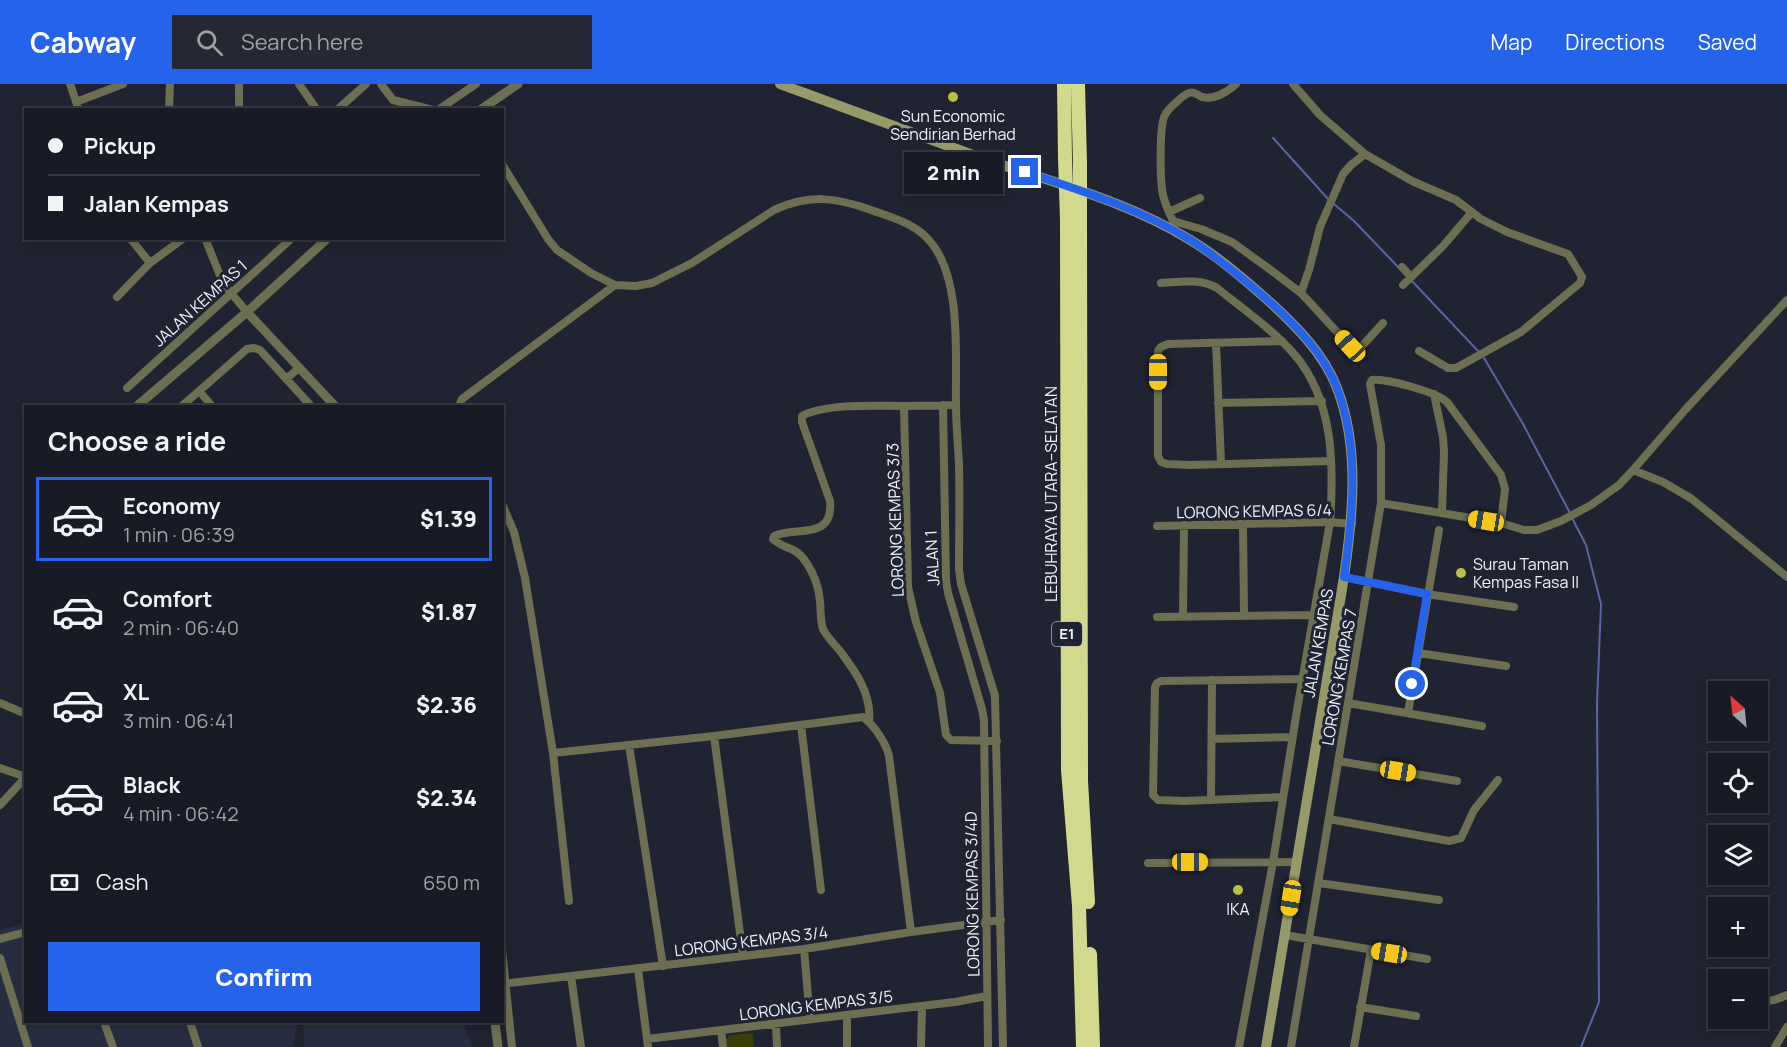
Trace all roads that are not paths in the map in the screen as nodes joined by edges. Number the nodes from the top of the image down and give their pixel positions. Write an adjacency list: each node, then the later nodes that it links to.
1 (70, 84): 16 (street)
2 (123, 84): 16 (street)
3 (170, 84): 17 (street)
4 (239, 84): 18 (street)
5 (299, 84): 19 (street)
6 (366, 84): 20 (street)
7 (381, 84): 15 (street)
8 (476, 84): 23 (street)
9 (518, 84): 24 (street)
10 (783, 84): 30 (main road, JALAN KEMPAS)
11 (1064, 84): 167 (highway, LEBUHRAYA UTARA–SELATAN / E1, bridge)
12 (1078, 84): 168 (highway, LEBUHRAYA UTARA–SELATAN / E1, bridge)
13 (1236, 84): 29 (street)
14 (1293, 84): 25 (street)
15 (393, 100): 21 (street); 22 (street)
16 (78, 106)
17 (169, 108)
18 (239, 108)
19 (316, 108)
20 (339, 108)
21 (393, 108)
22 (425, 108)
23 (441, 108)
24 (483, 108)
25 (1365, 154): 28 (street); 42 (street)
26 (504, 167): 40 (street)
27 (1200, 198): 29 (street)
28 (1472, 212): 38 (street); 50 (street)
29 (1169, 213): 30 (street)
30 (1171, 224): 42 (street); 76 (main road, JALAN KEMPAS)
31 (132, 240): 36 (street)
32 (181, 240): 36 (street)
33 (206, 240): 43 (street)
34 (290, 240): 43 (street, JALAN KEMPAS 1)
35 (326, 240): 46 (street)
36 (150, 263): 44 (street)
37 (1401, 267): 38 (street)
38 (1411, 277): 41 (street)
39 (1161, 283): 48 (street)
40 (615, 285): 63 (street); 65 (street)
41 (1403, 285)
42 (1301, 293): 47 (street)
43 (231, 294): 46 (street); 53 (street, JALAN KEMPAS 1)
44 (117, 297)
45 (1787, 300): 69 (street)
46 (247, 312): 51 (street); 58 (street)
47 (1383, 323)
48 (1282, 341): 49 (street); 56 (street)
49 (1215, 343): 57 (street); 68 (street)
50 (1419, 351)
51 (299, 368): 52 (street); 62 (street)
52 (286, 379): 54 (street); 61 (street)
53 (127, 388)
54 (199, 391): 59 (street); 60 (street)
55 (1434, 394): 70 (street, LORONG KEMPAS 7); 72 (street); 74 (street, LORONG KEMPAS 7)
56 (1322, 402): 57 (street); 67 (street)
57 (1218, 403): 68 (street)
58 (139, 405)
59 (183, 405)
60 (211, 405)
61 (310, 405)
62 (334, 405)
63 (459, 405)
64 (943, 405): 65 (street); 66 (street); 102 (street, JALAN 1)
65 (956, 405): 104 (street)
66 (904, 406): 97 (street); 102 (street, LORONG KEMPAS 3/3)
67 (1331, 461): 68 (street); 73 (street)
68 (1221, 463)
69 (1633, 470): 74 (street); 81 (street)
70 (1381, 503): 72 (street); 82 (street, LORONG KEMPAS 7)
71 (504, 509): 106 (street)
72 (1442, 513): 74 (street)
73 (1330, 522): 75 (street, LORONG KEMPAS 6/4); 76 (street, LORONG KEMPAS 6/4); 85 (street)
74 (1501, 523)
75 (1243, 524): 77 (street, LORONG KEMPAS 6/4); 87 (street)
76 (1352, 524): 80 (main road, JALAN KEMPAS)
77 (1184, 525): 78 (street, LORONG KEMPAS 6/4); 86 (street)
78 (1157, 526)
79 (1439, 530): 83 (street)
80 (1344, 577): 82 (street); 118 (main road, JALAN KEMPAS)
81 (1787, 578)
82 (1369, 582): 83 (street); 94 (street, LORONG KEMPAS 7)
83 (1427, 594): 84 (street); 89 (street)
84 (1514, 607)
85 (1314, 615): 87 (street); 91 (street)
86 (1183, 616): 87 (street); 88 (street)
87 (1244, 616)
88 (1157, 617)
89 (1418, 652): 90 (street); 96 (street)
90 (1506, 666)
91 (1303, 679): 92 (street); 101 (street)
92 (1212, 680): 103 (street); 114 (street)
93 (0, 703): 95 (street)
94 (1348, 703): 96 (street); 107 (street, LORONG KEMPAS 7)
95 (24, 713)
96 (1407, 713): 99 (street)
97 (869, 722): 98 (street); 126 (street)
98 (801, 725): 100 (street); 121 (street)
99 (1482, 726)
100 (714, 736): 105 (street); 133 (street)
101 (1293, 737): 103 (street); 113 (street)
102 (984, 740): 104 (street, LORONG KEMPAS 3/3); 125 (street, LORONG KEMPAS 3/4D)
103 (1212, 740): 114 (street)
104 (997, 741): 124 (street)
105 (629, 745): 106 (street); 136 (street)
106 (553, 753): 123 (street)
107 (1338, 761): 112 (street); 116 (street, LORONG KEMPAS 7)
108 (0, 768): 109 (street)
109 (24, 776)
110 (24, 779): 115 (street)
111 (1498, 780): 116 (street)
112 (1457, 781)
113 (1282, 797): 114 (street); 117 (street)
114 (1211, 800)
115 (0, 805)
116 (1329, 819): 120 (street, LORONG KEMPAS 7)
117 (1273, 862): 118 (street); 119 (street); 169 (street)
118 (1296, 862): 128 (main road, JALAN KEMPAS)
119 (1148, 863)
120 (1319, 883): 122 (street); 130 (street, LORONG KEMPAS 7)
121 (821, 890)
122 (1439, 900)
123 (568, 901)
124 (1001, 920): 125 (street, LORONG KEMPAS 3/4); 166 (street)
125 (986, 922): 126 (street, LORONG KEMPAS 3/4); 141 (street, LORONG KEMPAS 3/4D)
126 (912, 932): 131 (street, LORONG KEMPAS 3/4)
127 (24, 933): 129 (street)
128 (1285, 935): 130 (street); 170 (main road, JALAN KEMPAS)
129 (0, 939)
130 (1309, 939): 132 (street); 171 (street, LORONG KEMPAS 7)
131 (804, 949): 133 (street, LORONG KEMPAS 3/4); 147 (street)
132 (1371, 950): 135 (street); 144 (street)
133 (743, 956): 136 (street, LORONG KEMPAS 3/4)
134 (0, 958): 155 (street)
135 (1427, 959)
136 (663, 966): 137 (street, LORONG KEMPAS 3/4)
137 (638, 969): 138 (street, LORONG KEMPAS 3/4); 154 (street)
138 (571, 976): 139 (street, LORONG KEMPAS 3/4); 160 (street)
139 (504, 984): 159 (street)
140 (1787, 995): 142 (street)
141 (987, 996): 143 (street, LORONG KEMPAS 3/5); 165 (street, LORONG KEMPAS 3/4D)
142 (1768, 1002)
143 (922, 1006): 145 (street, LORONG KEMPAS 3/5); 164 (street)
144 (1360, 1007): 146 (street); 172 (street)
145 (847, 1015): 147 (street, LORONG KEMPAS 3/5); 163 (street)
146 (1416, 1016)
147 (810, 1019): 151 (street, LORONG KEMPAS 3/5)
148 (105, 1023): 156 (street)
149 (190, 1023): 157 (street)
150 (495, 1023): 158 (street)
151 (776, 1024): 153 (street, LORONG KEMPAS 3/5); 162 (street)
152 (1787, 1027): 173 (street)
153 (721, 1030): 154 (street, LORONG KEMPAS 3/5); 161 (street)
154 (648, 1043)
155 (28, 1047)
156 (113, 1047)
157 (198, 1047)
158 (498, 1047)
159 (512, 1047)
160 (581, 1047)
161 (723, 1047)
162 (777, 1047)
163 (848, 1047)
164 (921, 1047)
165 (988, 1047)
166 (1004, 1047)
167 (1083, 1047)
168 (1093, 1047)
169 (1239, 1047)
170 (1266, 1047)
171 (1291, 1047)
172 (1354, 1047)
173 (1775, 1047)

